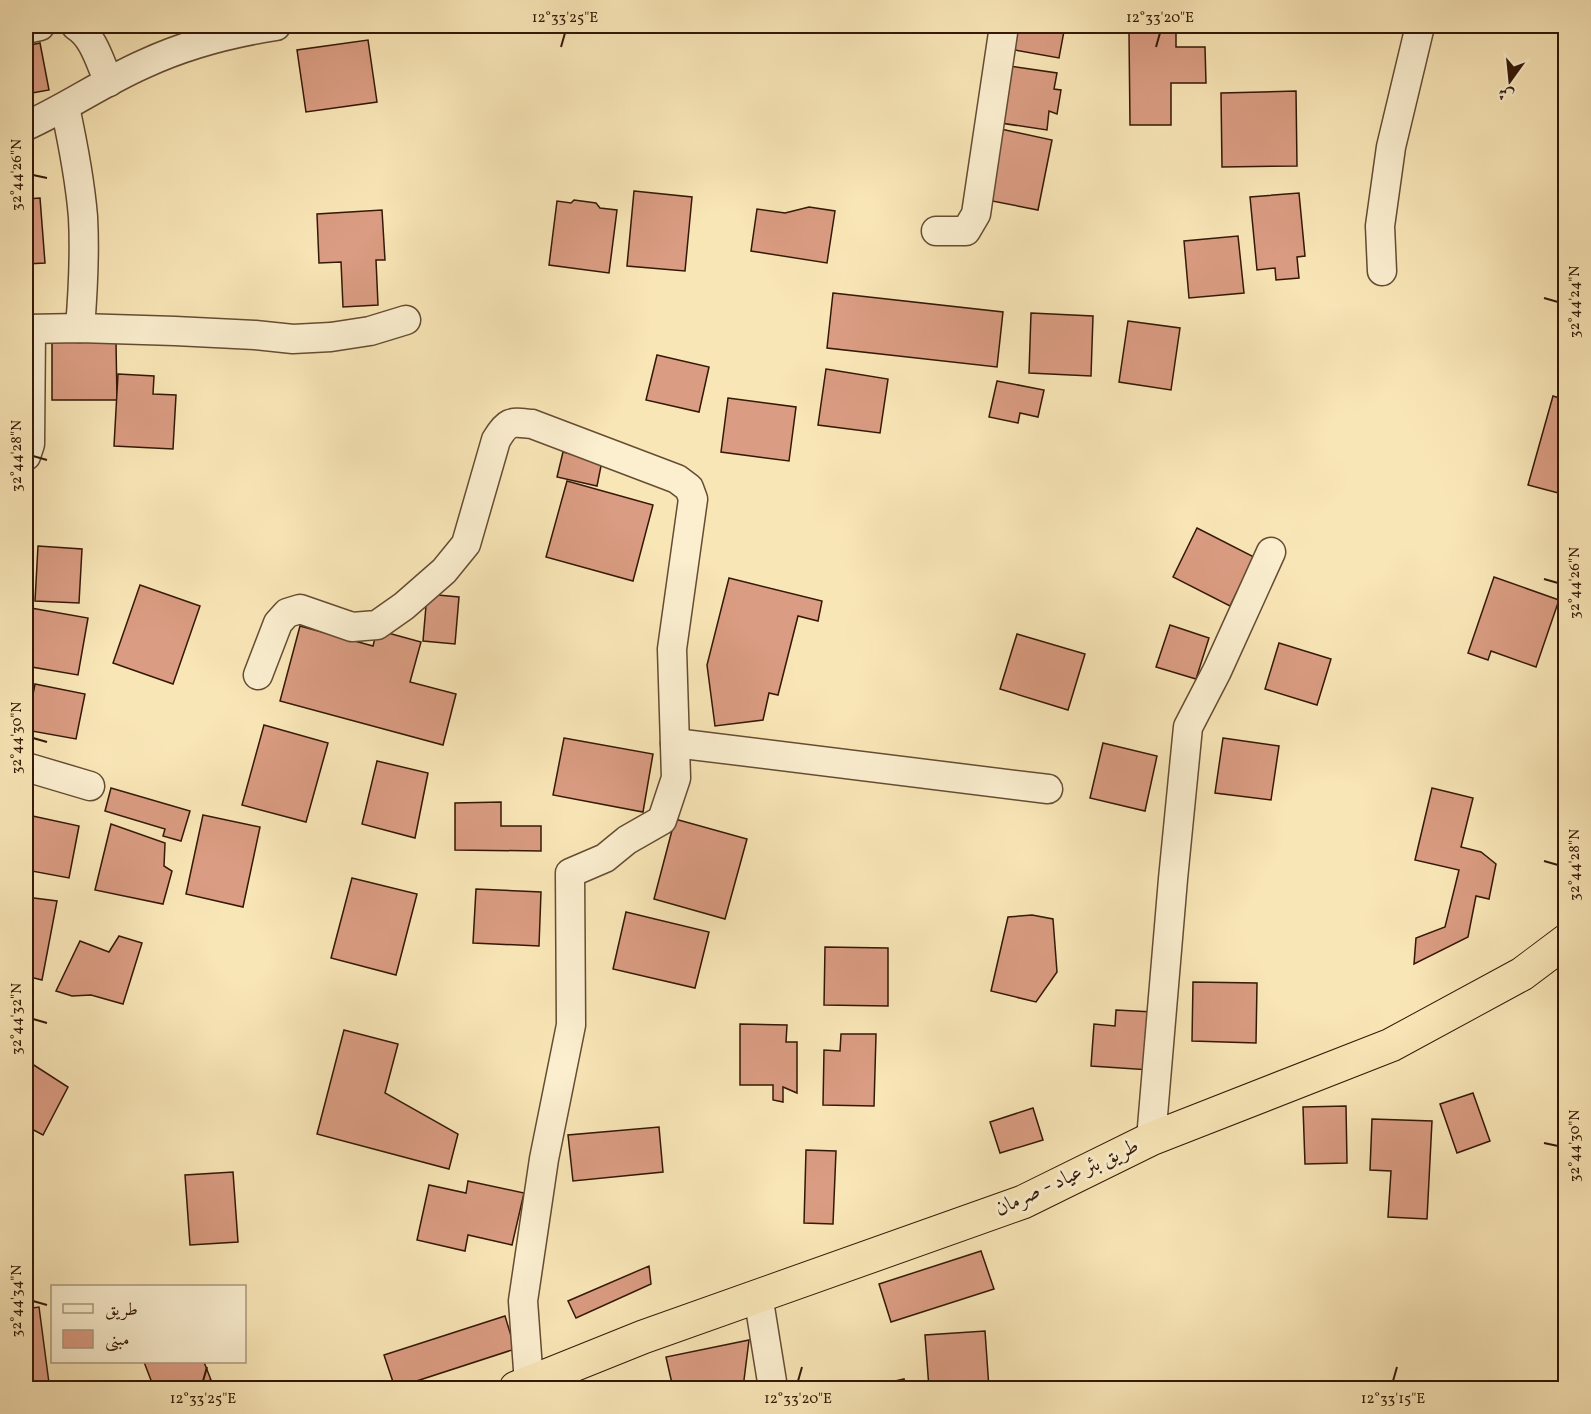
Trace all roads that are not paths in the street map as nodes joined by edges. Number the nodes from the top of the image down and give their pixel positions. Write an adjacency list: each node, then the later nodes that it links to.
1 (40, 26): 6 (street)
2 (76, 26): 7 (street)
3 (276, 26): 7 (street)
4 (1004, 26): 10 (street)
5 (1420, 26): 11 (street)
6 (26, 29)
7 (109, 82): 8 (street)
8 (65, 107): 9 (street); 13 (street)
9 (26, 126)
10 (936, 231)
11 (1382, 271)
12 (406, 320): 13 (street)
13 (80, 328): 14 (street)
14 (28, 329): 15 (street)
15 (26, 456)
16 (1271, 552): 23 (street)
17 (258, 675): 18 (street)
18 (675, 743): 21 (street); 25 (street)
19 (26, 767): 20 (street)
20 (90, 786)
21 (1048, 789)
22 (1566, 941): 23 (highway, طريق بئر عياد - صرمان)
23 (1152, 1138): 24 (highway, طريق بئر عياد - صرمان)
24 (758, 1295): 25 (highway, طريق بئر عياد - صرمان); 26 (street)
25 (522, 1386)
26 (772, 1389)

